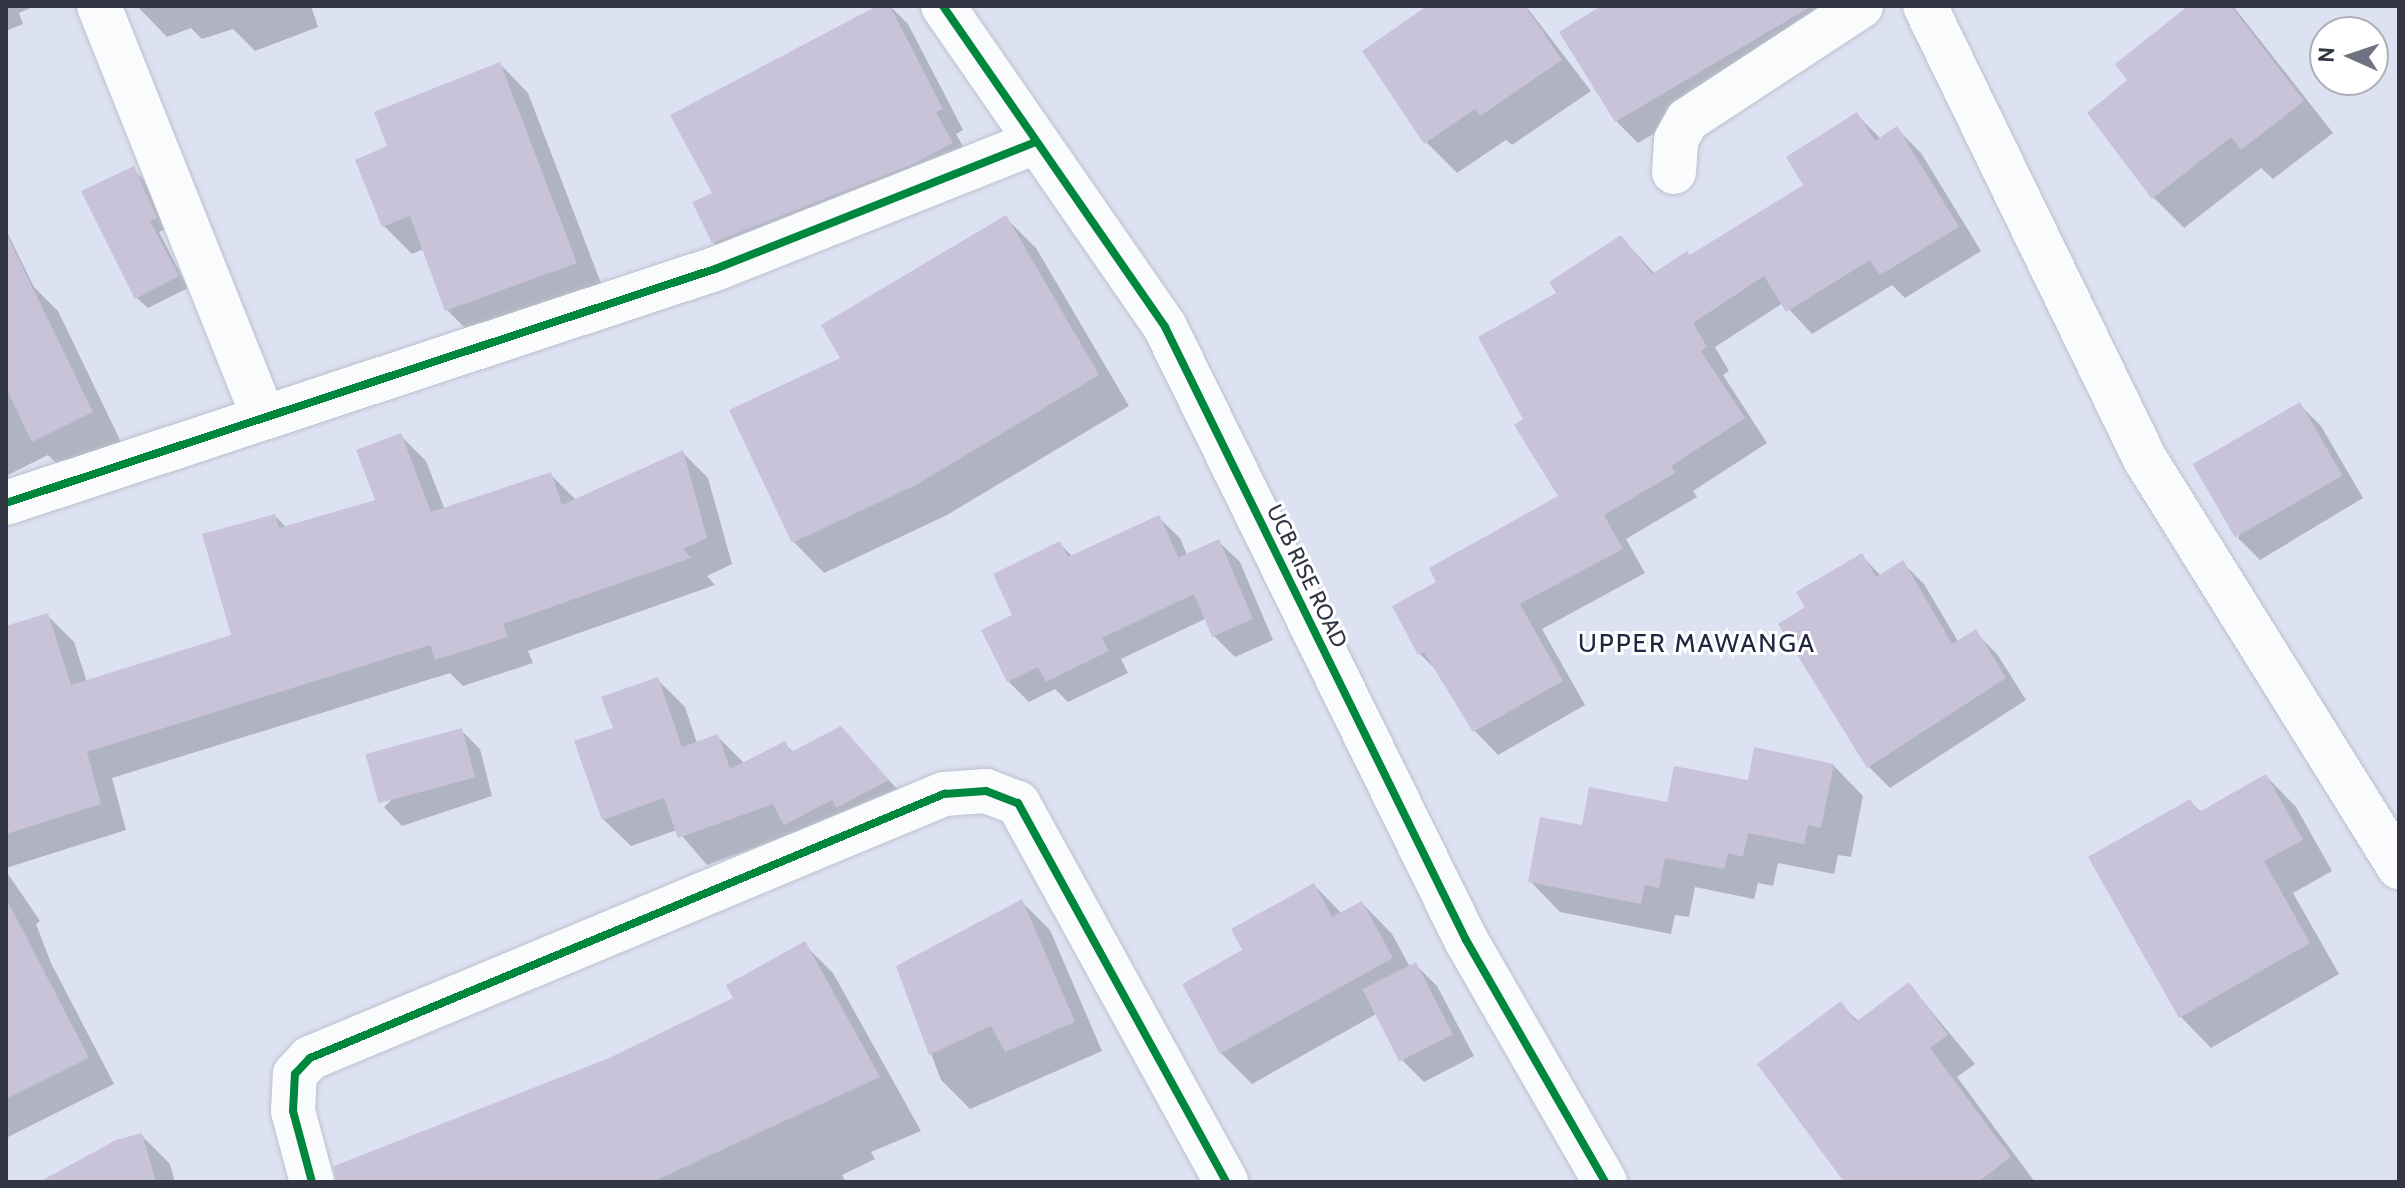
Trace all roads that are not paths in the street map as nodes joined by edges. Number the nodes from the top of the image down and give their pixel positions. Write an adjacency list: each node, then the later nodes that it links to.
1 (99, 6): 7 (street)
2 (944, 6): 5 (street, UCB RISE ROAD)
3 (1861, 6): 6 (street)
4 (1925, 6): 9 (street)
5 (1036, 142): 7 (street); 12 (street, UCB RISE ROAD)
6 (1674, 172)
7 (263, 415): 8 (street)
8 (6, 503)
9 (2399, 867)
10 (312, 1182): 11 (street)
11 (1226, 1182)
12 (1605, 1182)

